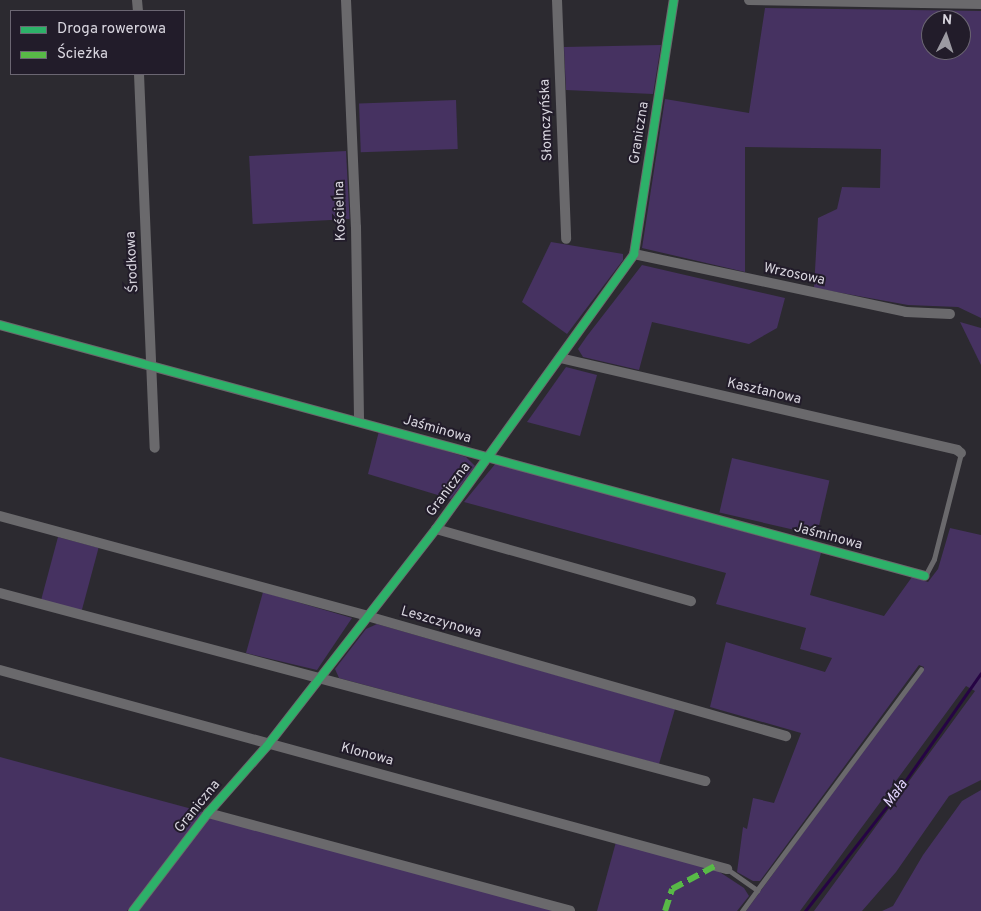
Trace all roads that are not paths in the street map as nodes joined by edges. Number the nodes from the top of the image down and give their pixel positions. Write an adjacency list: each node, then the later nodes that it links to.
1 (346, 0): 13 (street, Kościelna)
2 (556, 0): 7 (street, Słomczyńska)
3 (674, 0): 8 (street, Graniczna)
4 (749, 0): 5 (street)
5 (981, 4)
6 (139, 75): 12 (street, Środkowa)
7 (566, 239)
8 (634, 254): 9 (street, Wrzosowa); 11 (street, Graniczna)
9 (950, 314)
10 (0, 325): 12 (street, Jaśminowa)
11 (560, 358): 15 (street, Kasztanowa); 16 (street, Graniczna)
12 (150, 363): 13 (street, Jaśminowa); 14 (street, Środkowa)
13 (359, 420): 16 (street, Jaśminowa)
14 (155, 448)
15 (961, 453): 19 (lane)
16 (489, 458): 18 (street, Graniczna); 19 (street, Jaśminowa)
17 (0, 516): 22 (street, Leszczynowa)
18 (436, 529): 21 (street); 22 (street, Graniczna)
19 (925, 576)
20 (0, 593): 25 (street)
21 (691, 601)
22 (367, 616): 25 (street, Graniczna); 26 (street, Leszczynowa)
23 (921, 669): 31 (lane)
24 (0, 670): 27 (street, Klonowa)
25 (320, 678): 27 (street, Graniczna); 28 (street)
26 (786, 736)
27 (267, 746): 29 (street, Graniczna); 30 (street, Klonowa)
28 (706, 781)
29 (208, 813): 32 (street, Graniczna); 33 (street, Graniczna)
30 (726, 869): 31 (lane)
31 (757, 890): 34 (lane)
32 (133, 911)
33 (570, 911)
34 (742, 911)

